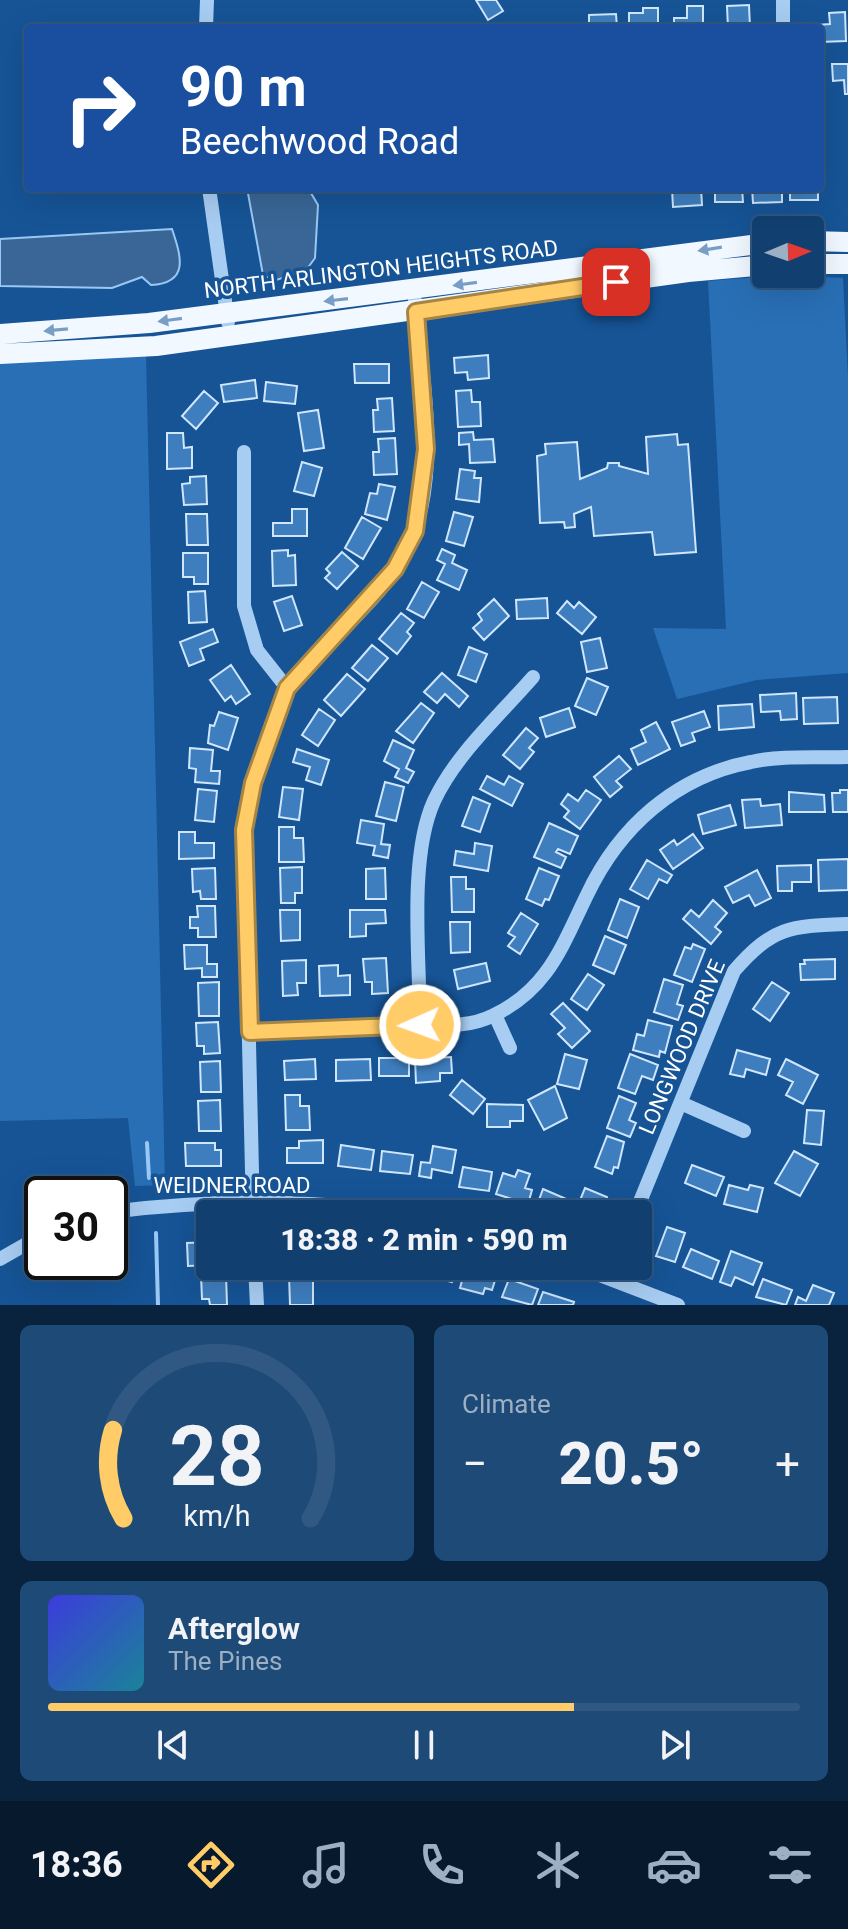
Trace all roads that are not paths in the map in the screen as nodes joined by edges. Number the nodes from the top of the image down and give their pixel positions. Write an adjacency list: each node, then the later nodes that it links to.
1 (207, 0): 3 (street)
2 (783, 0): 4 (street)
3 (206, 24)
4 (783, 24)
5 (210, 192): 13 (street)
6 (824, 241): 7 (main road)
7 (848, 242)
8 (752, 245): 12 (main road, NORTH ARLINGTON HEIGHTS ROAD, one-way to 12)
9 (824, 264): 10 (main road)
10 (848, 264)
11 (752, 266): 12 (main road)
12 (415, 301): 13 (main road, NORTH ARLINGTON HEIGHTS ROAD, one-way to 13); 15 (main road); 19 (street)
13 (227, 313): 14 (main road, NORTH ARLINGTON HEIGHTS ROAD, one-way to 14); 15 (street)
14 (0, 334)
15 (230, 336): 16 (main road)
16 (0, 354)
17 (244, 452): 19 (street)
18 (533, 677): 23 (street)
19 (287, 688): 24 (street)
20 (848, 757): 22 (street)
21 (848, 924): 26 (street, LONGWOOD DRIVE)
22 (495, 1015): 23 (street); 25 (street)
23 (420, 1025): 24 (street)
24 (250, 1032): 28 (street)
25 (510, 1048)
26 (683, 1104): 27 (street); 29 (street, LONGWOOD DRIVE)
27 (744, 1131)
28 (253, 1200)
29 (641, 1200)
30 (196, 1207): 31 (street, WEIDNER ROAD)
31 (128, 1209)
32 (24, 1245): 33 (street)
33 (0, 1259)
34 (256, 1280): 36 (street)
35 (628, 1280): 37 (street)
36 (257, 1305)
37 (678, 1305)

